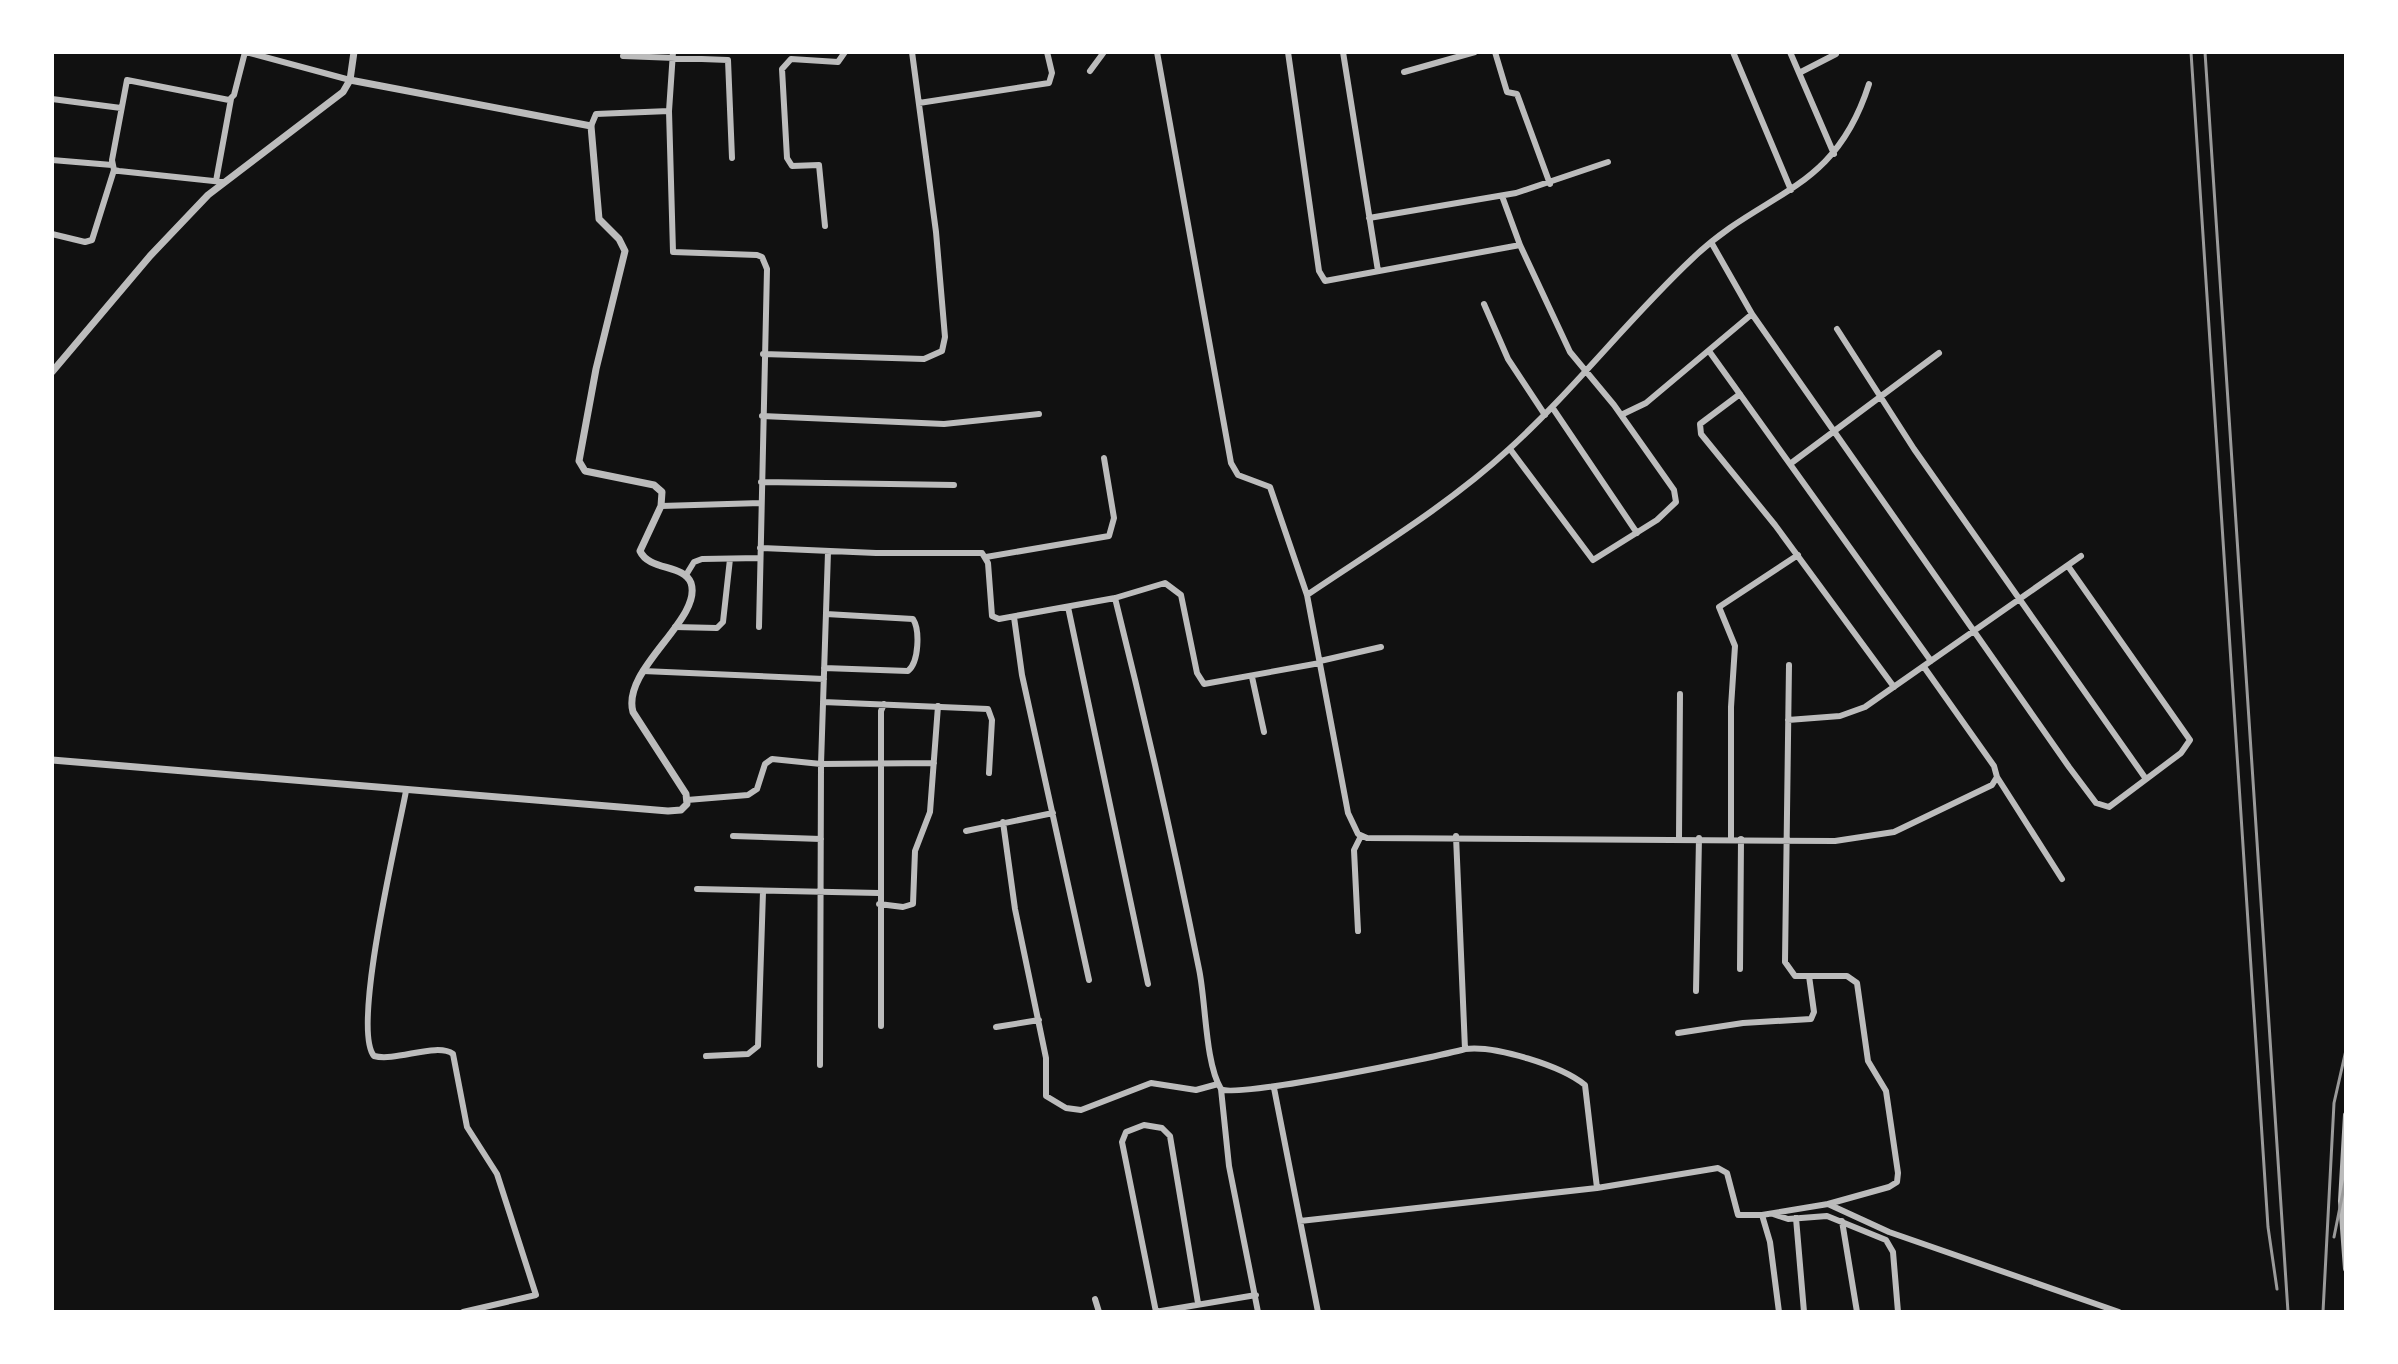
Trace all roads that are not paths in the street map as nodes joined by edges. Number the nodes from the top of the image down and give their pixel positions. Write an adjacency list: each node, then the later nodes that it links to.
1 (246, 52): 20 (street); 23 (street)
2 (354, 52): 20 (street)
3 (845, 52): 38 (street)
4 (912, 52): 24 (street)
5 (1047, 52): 24 (street)
6 (1104, 52): 17 (street)
7 (1157, 52): 76 (street)
8 (1288, 52): 42 (street)
9 (1343, 52): 37 (street)
10 (1475, 52): 18 (street)
11 (1495, 52): 34 (street)
12 (1733, 52): 35 (street)
13 (1790, 52): 19 (street)
14 (1836, 54): 19 (street)
15 (672, 55): 16 (street); 26 (street); 29 (street)
16 (623, 56)
17 (1090, 71)
18 (1404, 72)
19 (1799, 73): 28 (street)
20 (350, 80): 27 (street); 33 (street)
21 (1869, 84): 28 (street)
22 (52, 99): 25 (street)
23 (231, 99): 25 (street); 33 (street)
24 (919, 103): 48 (street)
25 (121, 108): 32 (street)
26 (669, 111): 27 (street); 48 (street)
27 (591, 126): 65 (street)
28 (1834, 154): 35 (street)
29 (732, 158)
30 (52, 160): 32 (street)
31 (1608, 162): 34 (street)
32 (113, 168): 33 (street); 39 (street)
33 (220, 181): 49 (street)
34 (1550, 184): 36 (street)
35 (1791, 190): 40 (street)
36 (1502, 196): 37 (street); 41 (street)
37 (1369, 218): 42 (street)
38 (825, 226)
39 (52, 234)
40 (1711, 242): 44 (street); 50 (street)
41 (1520, 245): 42 (street); 50 (street)
42 (1378, 271)
43 (1484, 304): 55 (street)
44 (1752, 314): 46 (street); 58 (street)
45 (1837, 329): 52 (street)
46 (1709, 351): 51 (street); 56 (street)
47 (1939, 353): 52 (street)
48 (763, 354): 57 (street)
49 (52, 372)
50 (1585, 374): 53 (street); 56 (street)
51 (1740, 394): 61 (street); 69 (street)
52 (1880, 397): 58 (street); 78 (street)
53 (1552, 407): 55 (street); 66 (street)
54 (1039, 414): 57 (street)
55 (1545, 415): 59 (street)
56 (1621, 415): 66 (street)
57 (762, 416): 62 (street)
58 (1835, 432): 61 (street); 84 (street)
59 (1510, 449): 66 (street); 76 (street)
60 (1104, 458): 71 (street)
61 (1790, 464): 86 (street)
62 (761, 482): 63 (street); 64 (street)
63 (954, 485)
64 (761, 503): 65 (street); 67 (street)
65 (661, 506): 75 (street)
66 (1637, 533)
67 (760, 548): 68 (street); 72 (street)
68 (828, 552): 71 (street); 80 (street)
69 (1798, 555): 94 (street); 119 (street)
70 (2081, 556): 74 (street)
71 (986, 557): 81 (street)
72 (760, 558): 73 (street); 83 (street)
73 (730, 559): 75 (street); 82 (street)
74 (2068, 566): 78 (street); 107 (street)
75 (686, 575): 82 (street)
76 (1307, 595): 87 (street)
77 (1115, 598): 79 (street); 92 (street); 141 (street)
78 (2020, 598): 84 (street); 107 (street)
79 (1068, 607): 81 (street); 132 (street)
80 (826, 614): 90 (street); 90 (street)
81 (1014, 617): 110 (street)
82 (675, 627): 91 (street)
83 (759, 627)
84 (1973, 630): 86 (street); 107 (street)
85 (1381, 647): 87 (street)
86 (1931, 661): 89 (street)
87 (1320, 662): 92 (street); 114 (street)
88 (1789, 665): 99 (street)
89 (1924, 667): 94 (street); 106 (street)
90 (824, 668): 93 (street)
91 (643, 671): 93 (street); 109 (street)
92 (1252, 677): 100 (street)
93 (824, 679): 96 (street)
94 (1894, 687): 99 (street)
95 (1680, 694): 116 (street)
96 (823, 702): 97 (street); 104 (street)
97 (884, 704): 98 (street); 102 (street)
98 (938, 706): 103 (street); 105 (street)
99 (1788, 720): 121 (street)
100 (1264, 732)
101 (52, 760): 108 (street)
102 (880, 763): 103 (street); 104 (street); 126 (street)
103 (934, 763): 127 (street)
104 (821, 764): 109 (street); 118 (street)
105 (989, 773)
106 (1997, 777): 121 (street); 122 (street)
107 (2146, 779)
108 (406, 791): 109 (street); 155 (street)
109 (687, 800)
110 (1053, 813): 111 (street); 131 (street)
111 (1003, 822): 112 (street); 134 (street)
112 (966, 831)
113 (733, 836): 118 (street)
114 (1361, 836): 115 (street); 128 (street)
115 (1456, 836): 116 (street); 138 (street)
116 (1679, 838): 117 (street)
117 (1699, 838): 119 (street); 133 (street)
118 (821, 839): 125 (street)
119 (1731, 839): 120 (street)
120 (1741, 839): 121 (street); 129 (street)
121 (1787, 839): 130 (street)
122 (2062, 879)
123 (697, 889): 124 (street)
124 (763, 892): 125 (street); 139 (street)
125 (822, 893): 126 (street); 140 (street)
126 (879, 893): 127 (street)
127 (879, 904): 135 (street)
128 (1358, 931)
129 (1740, 969)
130 (1809, 976): 137 (street); 145 (street)
131 (1089, 980)
132 (1148, 984)
133 (1696, 991)
134 (1039, 1020): 136 (street); 141 (street)
135 (881, 1026)
136 (996, 1027)
137 (1678, 1033)
138 (1465, 1049): 142 (street); 144 (street)
139 (706, 1056)
140 (820, 1065)
141 (1220, 1087): 142 (street); 152 (street)
142 (1274, 1088): 149 (street)
143 (2346, 1115): 151 (street)
144 (1597, 1188): 147 (street); 149 (street)
145 (1828, 1204): 146 (street); 164 (street)
146 (1773, 1214): 147 (street); 148 (street)
147 (1762, 1215): 160 (street)
148 (1796, 1218): 150 (street); 161 (street)
149 (1300, 1221): 159 (street)
150 (1842, 1221): 162 (street); 163 (street)
151 (2346, 1269)
152 (1256, 1295): 154 (street); 158 (street)
153 (1095, 1299): 156 (street)
154 (1198, 1303): 157 (street); 157 (street)
155 (463, 1312)
156 (1099, 1312)
157 (1155, 1312)
158 (1258, 1312)
159 (1318, 1312)
160 (1779, 1312)
161 (1804, 1312)
162 (1857, 1312)
163 (1898, 1312)
164 (2119, 1312)

